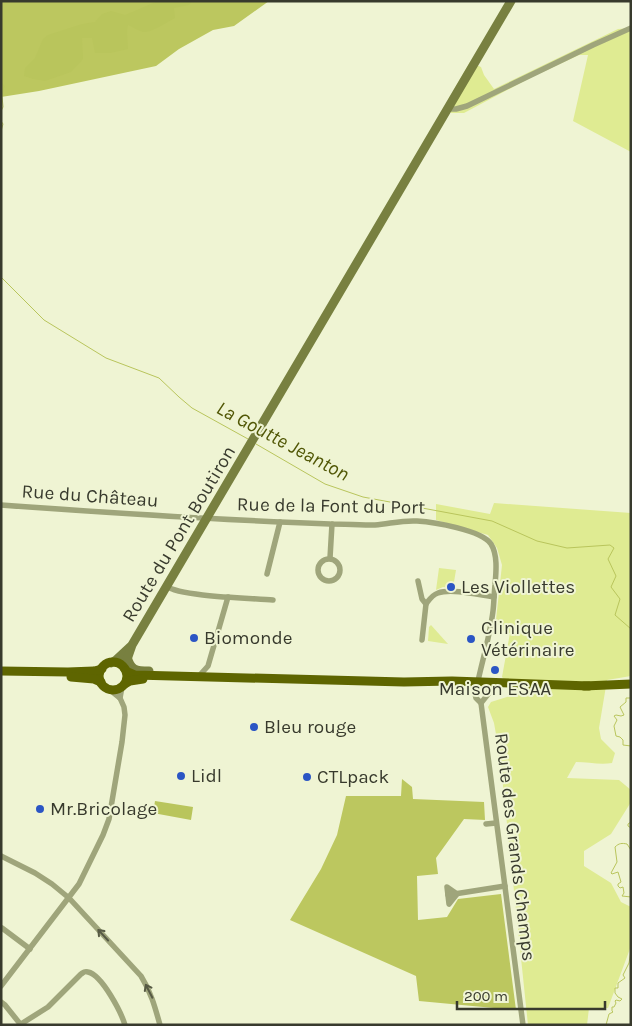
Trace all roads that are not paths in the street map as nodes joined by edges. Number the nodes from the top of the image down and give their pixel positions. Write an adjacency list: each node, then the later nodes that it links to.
1 (511, 1): 3 (main road, Route du Pont Boutiron)
2 (631, 28): 3 (street)
3 (448, 110): 5 (main road, Route du Pont Boutiron)
4 (1, 505): 5 (street, Rue du Château)
5 (206, 518): 6 (street, Rue de la Font du Port); 11 (main road, Route du Pont Boutiron)
6 (280, 522): 7 (street, Rue de la Font du Port); 9 (street)
7 (332, 524): 8 (street); 13 (street, Rue de la Font du Port)
8 (330, 558): 8 (street)
9 (267, 574)
10 (418, 581): 15 (street)
11 (166, 586): 12 (street); 17 (main road, Route du Pont Boutiron)
12 (228, 597): 14 (street); 20 (street)
13 (494, 597): 15 (street); 30 (street, Rue de la Font du Port)
14 (273, 600)
15 (426, 604): 16 (street)
16 (422, 640)
17 (132, 645): 18 (main road, Route du Pont Boutiron); 19 (main road, Route du Pont Boutiron)
18 (127, 657): 22 (main road, Route du Pont Boutiron); 25 (main road)
19 (111, 663): 21 (main road); 22 (main road)
20 (208, 666): 26 (street); 27 (street)
21 (102, 669): 23 (main road); 29 (main road)
22 (125, 669): 25 (main road); 33 (main road)
23 (1, 671)
24 (1, 675): 29 (main road)
25 (187, 675): 26 (main road)
26 (198, 676): 27 (main road)
27 (214, 676): 28 (main road)
28 (243, 678): 30 (main road); 33 (main road)
29 (101, 682): 34 (main road)
30 (476, 684): 31 (main road); 36 (street, Route des Grands Champs)
31 (491, 684): 32 (main road); 36 (street)
32 (631, 684)
33 (124, 685): 34 (main road); 35 (street)
34 (109, 689): 35 (street)
35 (120, 698): 42 (street)
36 (481, 703): 37 (street, Route des Grands Champs)
37 (496, 822): 38 (street); 40 (street, Route des Grands Champs)
38 (486, 824)
39 (1, 856): 42 (street)
40 (504, 886): 41 (street); 50 (street, Route des Grands Champs)
41 (448, 895)
42 (69, 898): 44 (street); 49 (street, one-way to 42)
43 (2, 928): 44 (street)
44 (30, 949): 45 (street)
45 (1, 986)
46 (1, 1002): 47 (street)
47 (21, 1024): 48 (street)
48 (124, 1025)
49 (160, 1025)
50 (523, 1025)

